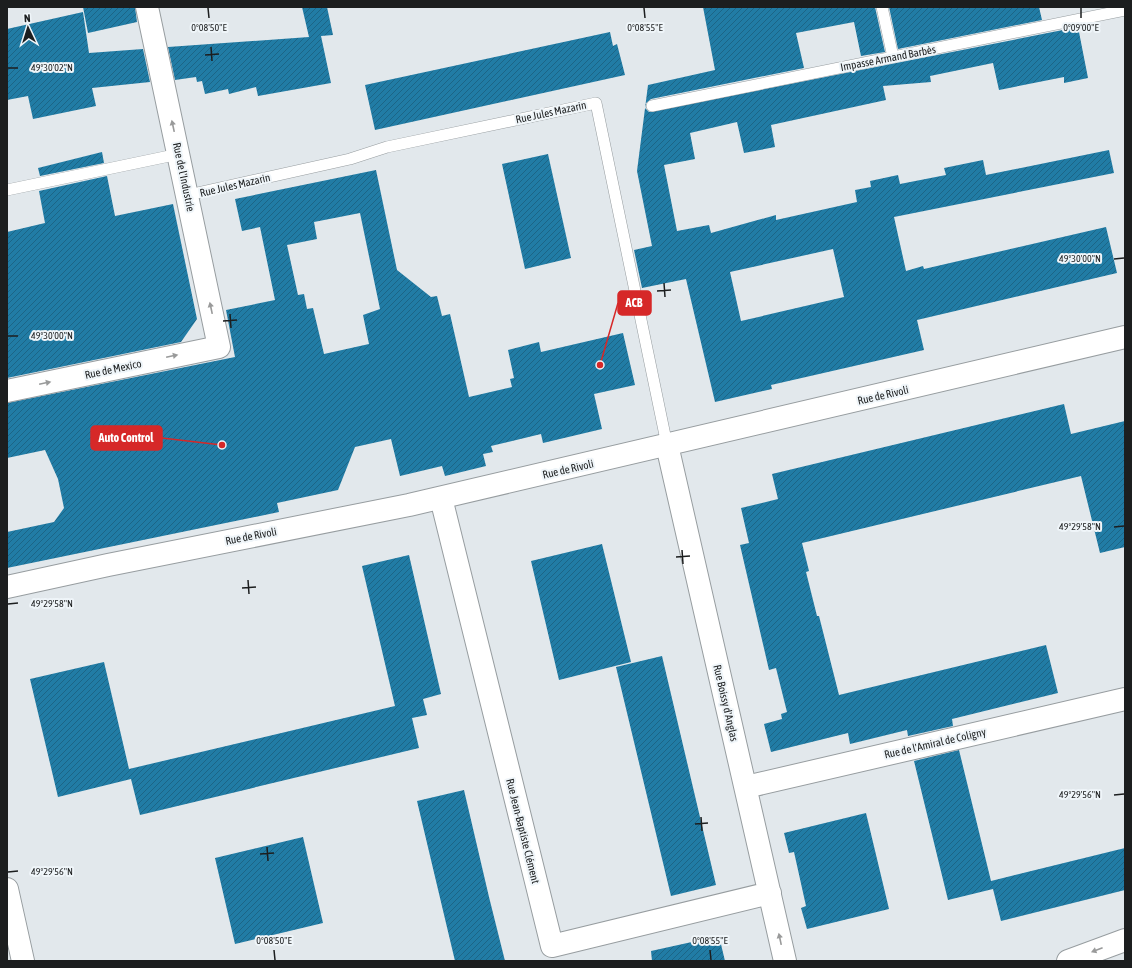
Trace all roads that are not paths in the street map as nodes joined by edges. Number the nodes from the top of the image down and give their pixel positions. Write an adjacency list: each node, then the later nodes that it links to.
1 (147, 7): 6 (street, Rue de l'Industrie, one-way to 1)
2 (882, 7): 4 (lane)
3 (1125, 10): 4 (lane, Impasse Armand Barbès)
4 (893, 57): 5 (lane, Impasse Armand Barbès)
5 (652, 106)
6 (180, 154): 7 (lane); 8 (street, Rue de l'Industrie)
7 (7, 190)
8 (188, 195): 10 (street, Rue de l'Industrie, one-way to 8); 12 (lane, Rue Jules Mazarin)
9 (1125, 337): 12 (street, Rue de Rivoli)
10 (219, 347): 11 (street, Rue de Mexico, one-way to 10)
11 (7, 391)
12 (668, 445): 13 (street, Rue de Rivoli); 16 (street, Rue Boissy d'Anglas)
13 (441, 498): 14 (street, Rue de Rivoli); 18 (street, Rue Jean-Baptiste Clément)
14 (7, 587)
15 (1125, 699): 16 (street, Rue de l'Amiral de Coligny)
16 (746, 787): 18 (street, Rue Boissy d'Anglas)
17 (7, 889): 19 (street)
18 (770, 893): 22 (street, Rue Boissy d'Anglas, one-way to 18)
19 (10, 914): 21 (street)
20 (1125, 940): 23 (street, one-way to 23)
21 (23, 961)
22 (785, 961)
23 (1068, 961)

